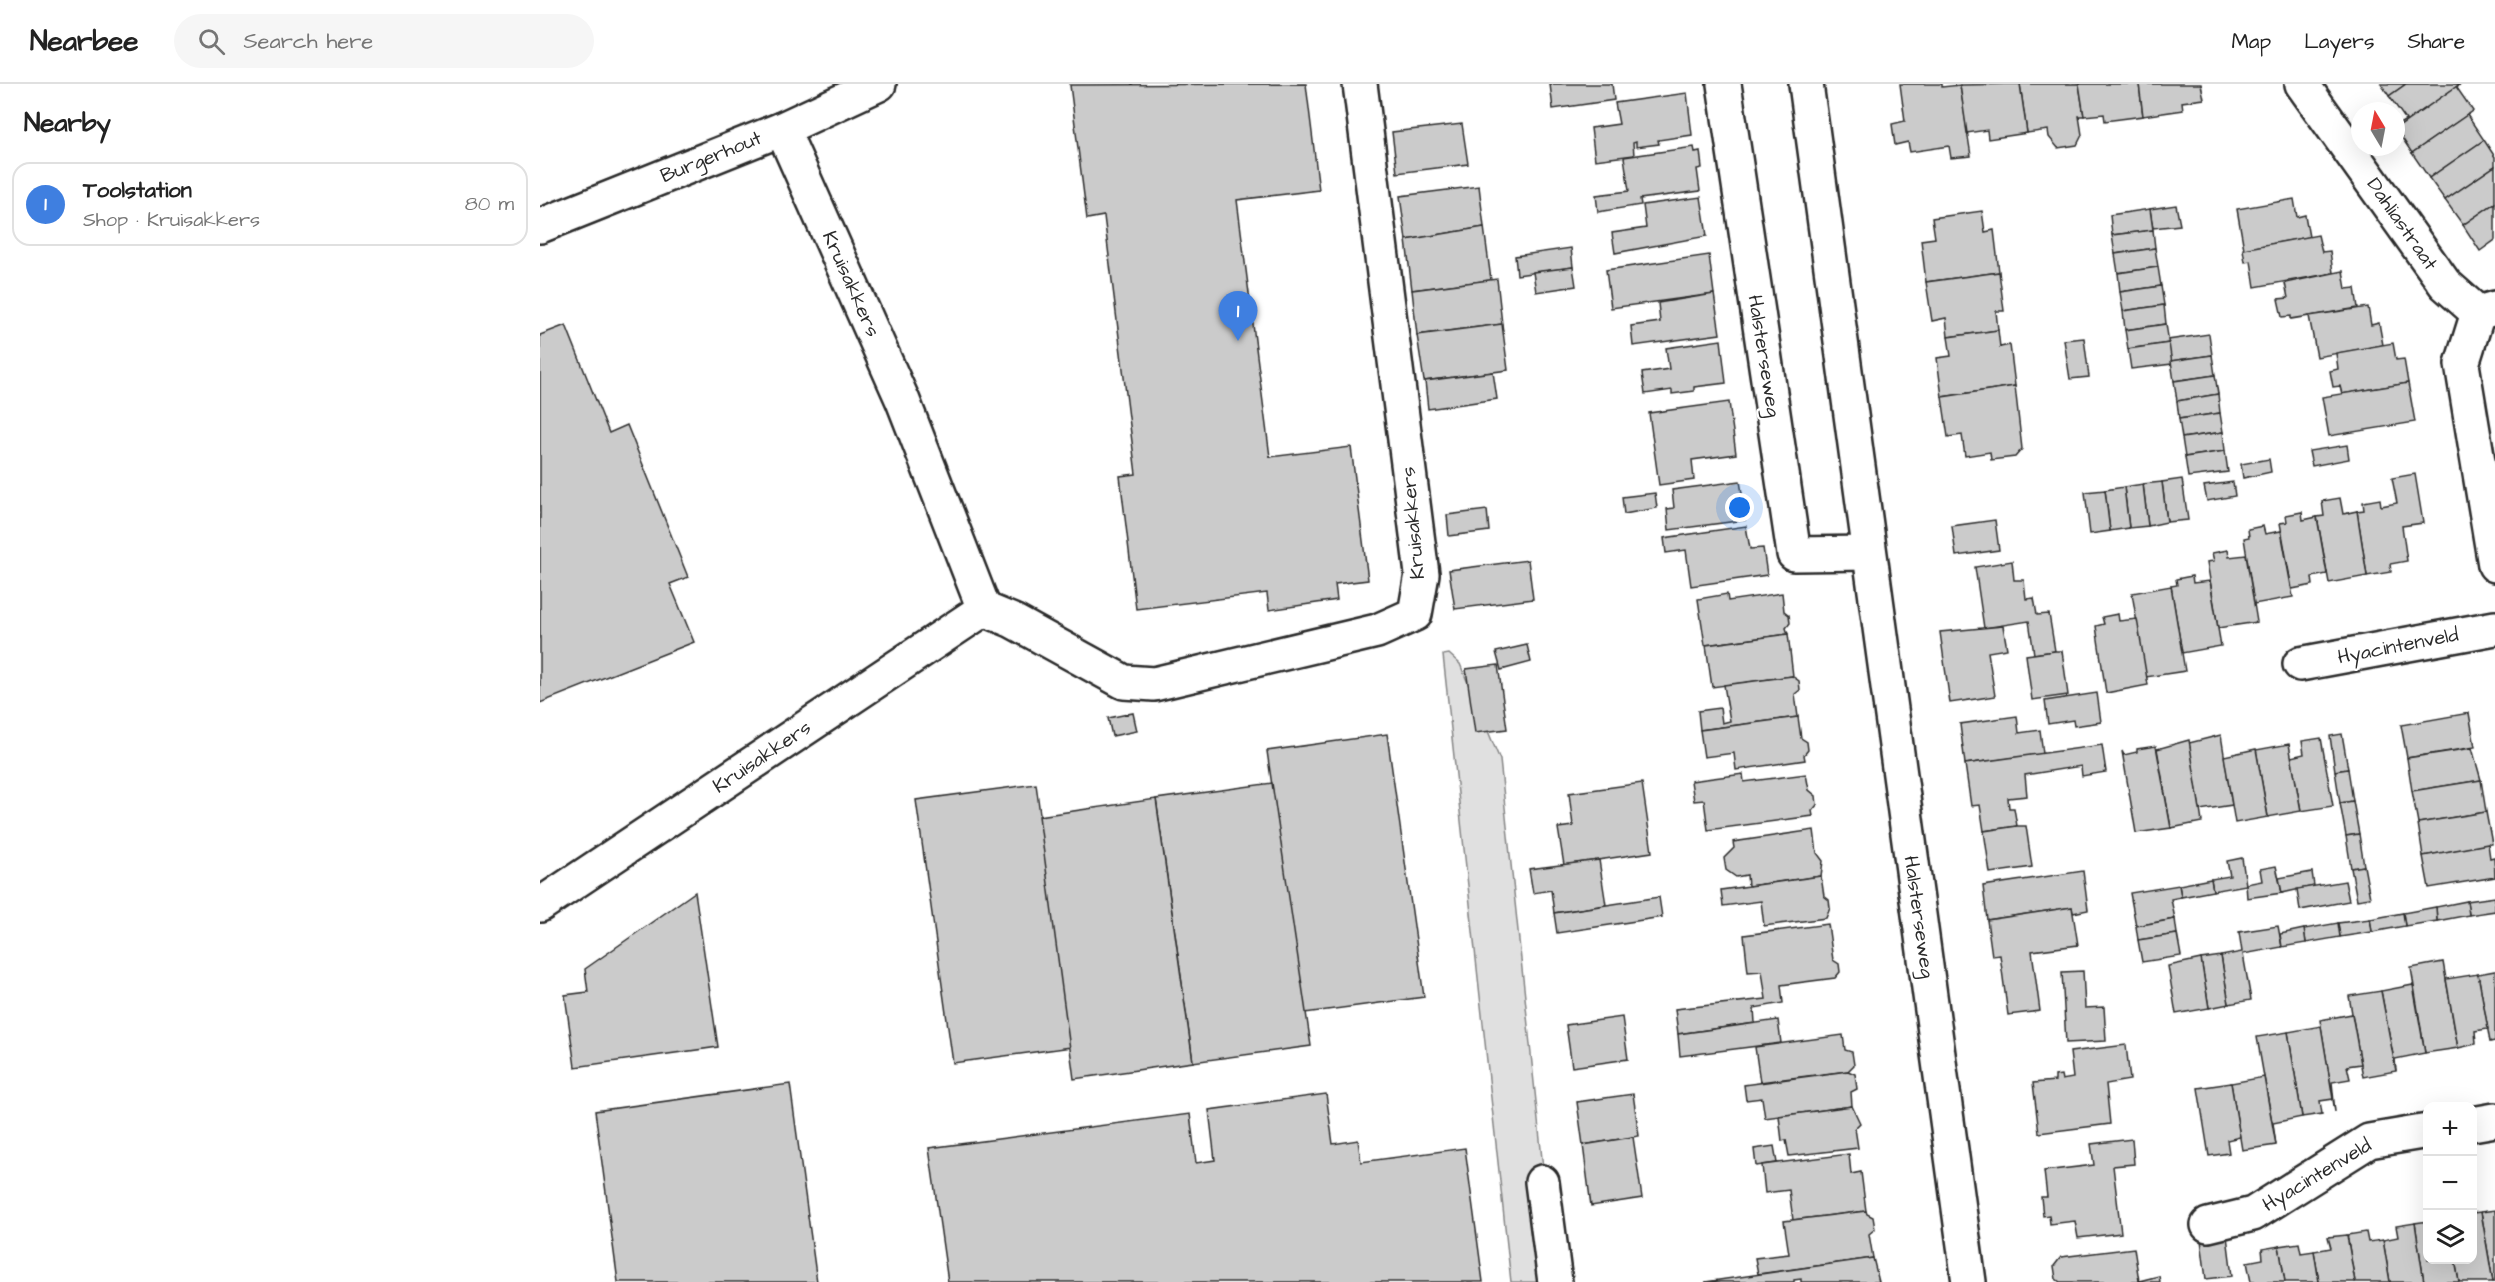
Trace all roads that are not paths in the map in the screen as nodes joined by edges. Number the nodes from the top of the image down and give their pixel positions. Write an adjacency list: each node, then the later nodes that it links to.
1 (879, 84): 6 (street, Burgerhout)
2 (1360, 84): 11 (street, Kruisakkers)
3 (1724, 84): 9 (street, Halsterseweg)
4 (1806, 84): 9 (street, Halsterseweg)
5 (2302, 84): 8 (street, Dahliastraat)
6 (782, 129): 7 (street, Burgerhout); 11 (street, Kruisakkers)
7 (540, 226)
8 (2486, 310): 10 (street)
9 (1869, 553): 21 (street, Halsterseweg)
10 (2495, 565)
11 (984, 609): 14 (street, Kruisakkers)
12 (2495, 628): 13 (street, Hyacintenveld)
13 (2300, 664)
14 (540, 905)
15 (2495, 1120): 16 (street)
16 (2477, 1123)
17 (2423, 1132): 19 (street, Hyacintenveld)
18 (1542, 1182): 20 (street)
19 (2208, 1225)
20 (1555, 1282)
21 (1969, 1282)

